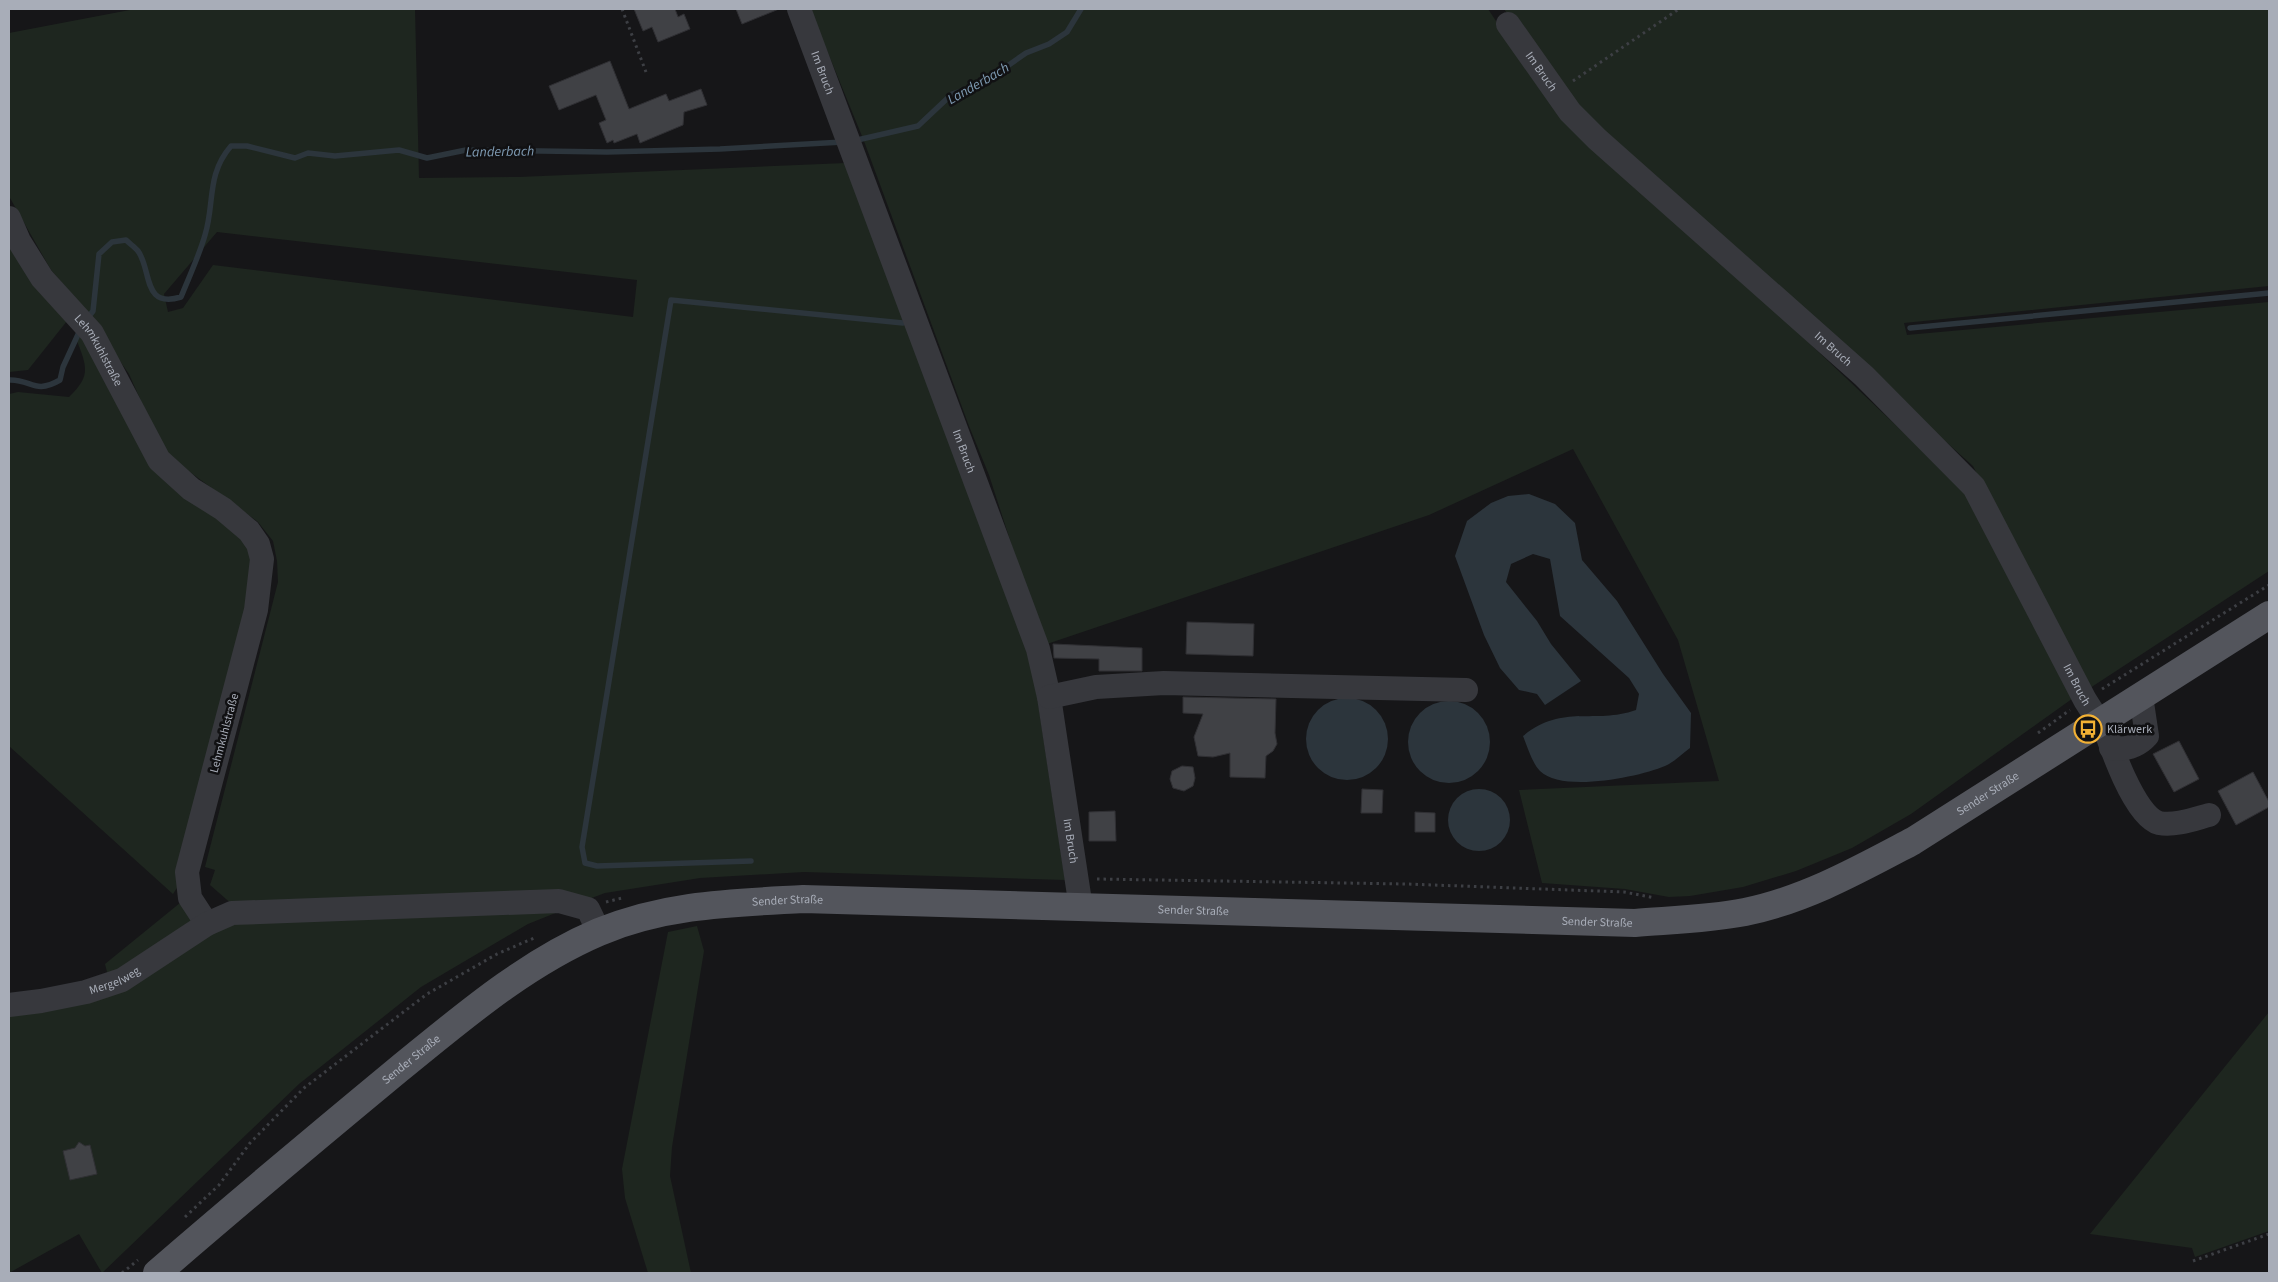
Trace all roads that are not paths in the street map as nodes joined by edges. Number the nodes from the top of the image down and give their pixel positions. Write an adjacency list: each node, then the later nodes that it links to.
1 (799, 9): 7 (street, Im Bruch)
2 (1508, 24): 8 (street, Im Bruch)
3 (9, 218): 13 (street, Lehmkuhlstraße)
4 (2269, 615): 6 (main road, Sender Straße)
5 (1466, 690): 7 (street)
6 (2141, 696): 8 (main road, Sender Straße); 9 (street)
7 (1050, 697): 11 (street, Im Bruch)
8 (2095, 714): 9 (street, Im Bruch); 11 (main road, Sender Straße)
9 (2111, 748): 10 (street, Im Bruch)
10 (2209, 815)
11 (1081, 908): 12 (main road, Sender Straße)
12 (593, 921): 13 (street); 15 (main road, Sender Straße)
13 (207, 924): 14 (street, Mergelweg)
14 (9, 1005)
15 (151, 1264)

